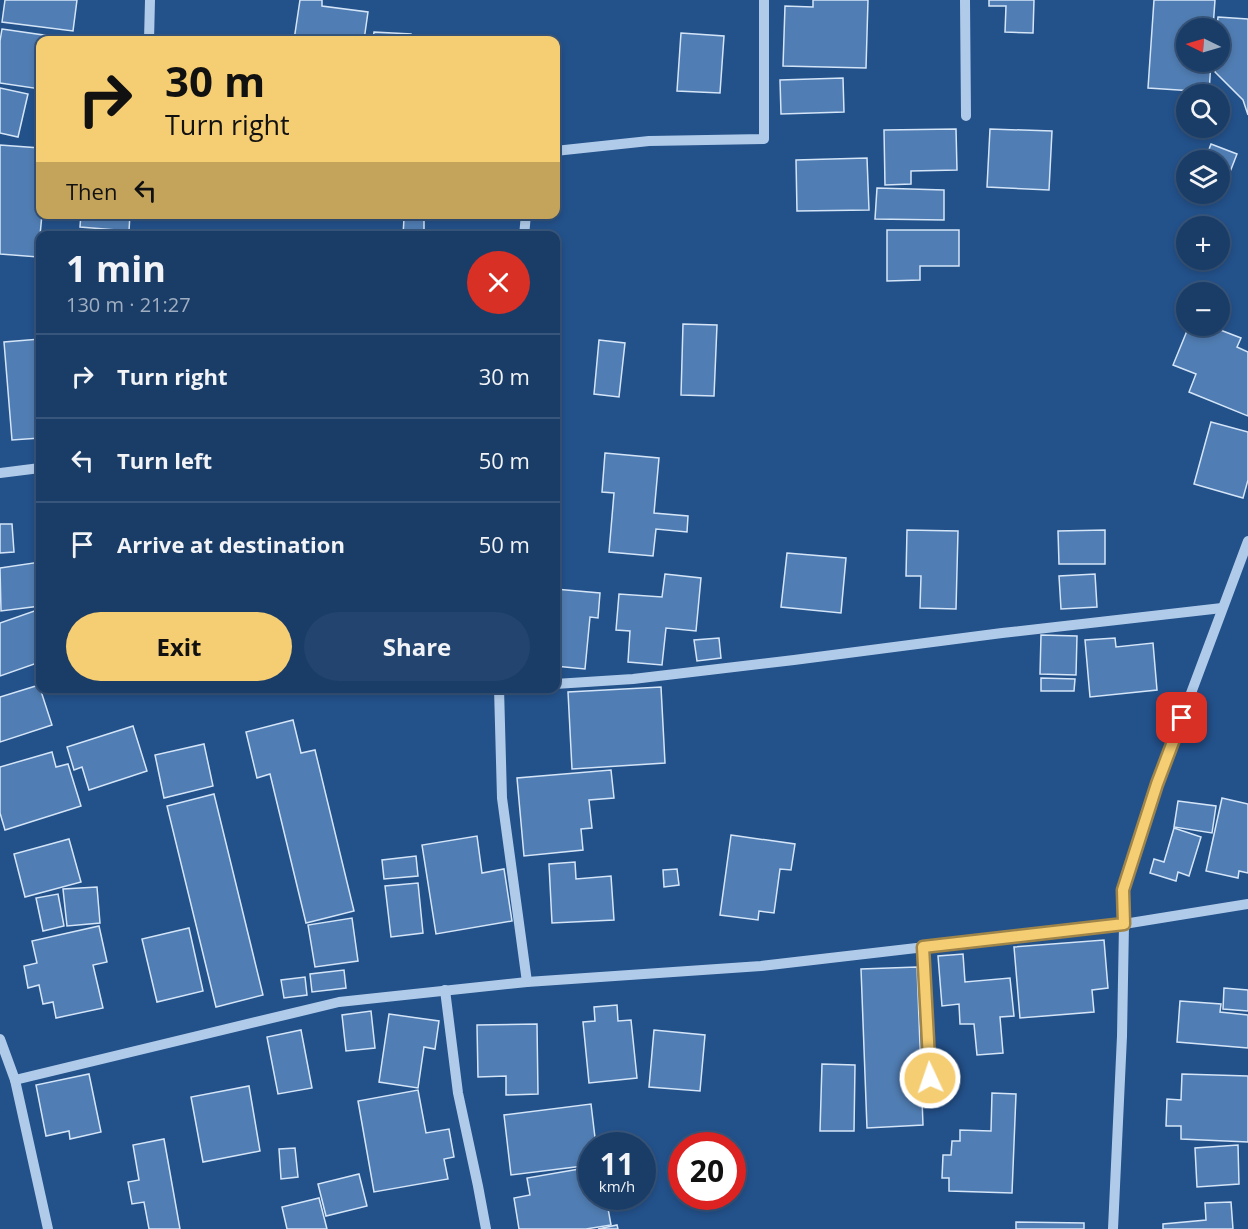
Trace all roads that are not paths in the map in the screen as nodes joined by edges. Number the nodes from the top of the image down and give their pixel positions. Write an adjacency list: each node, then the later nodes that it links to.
1 (150, 0): 4 (street)
2 (764, 0): 6 (street)
3 (965, 0): 5 (street)
4 (149, 36)
5 (966, 116)
6 (560, 150)
7 (36, 468): 8 (street)
8 (0, 473)
9 (1248, 541): 10 (street)
10 (1222, 608): 11 (street); 14 (street)
11 (560, 684)
12 (499, 693): 16 (street)
13 (1248, 904): 14 (street)
14 (1124, 924): 15 (street); 23 (street)
15 (923, 947): 16 (street); 20 (street)
16 (527, 982): 17 (street)
17 (445, 990): 19 (street); 22 (street)
18 (0, 1039): 19 (street)
19 (15, 1080): 21 (street)
20 (932, 1100)
21 (48, 1229)
22 (486, 1229)
23 (1113, 1229)

